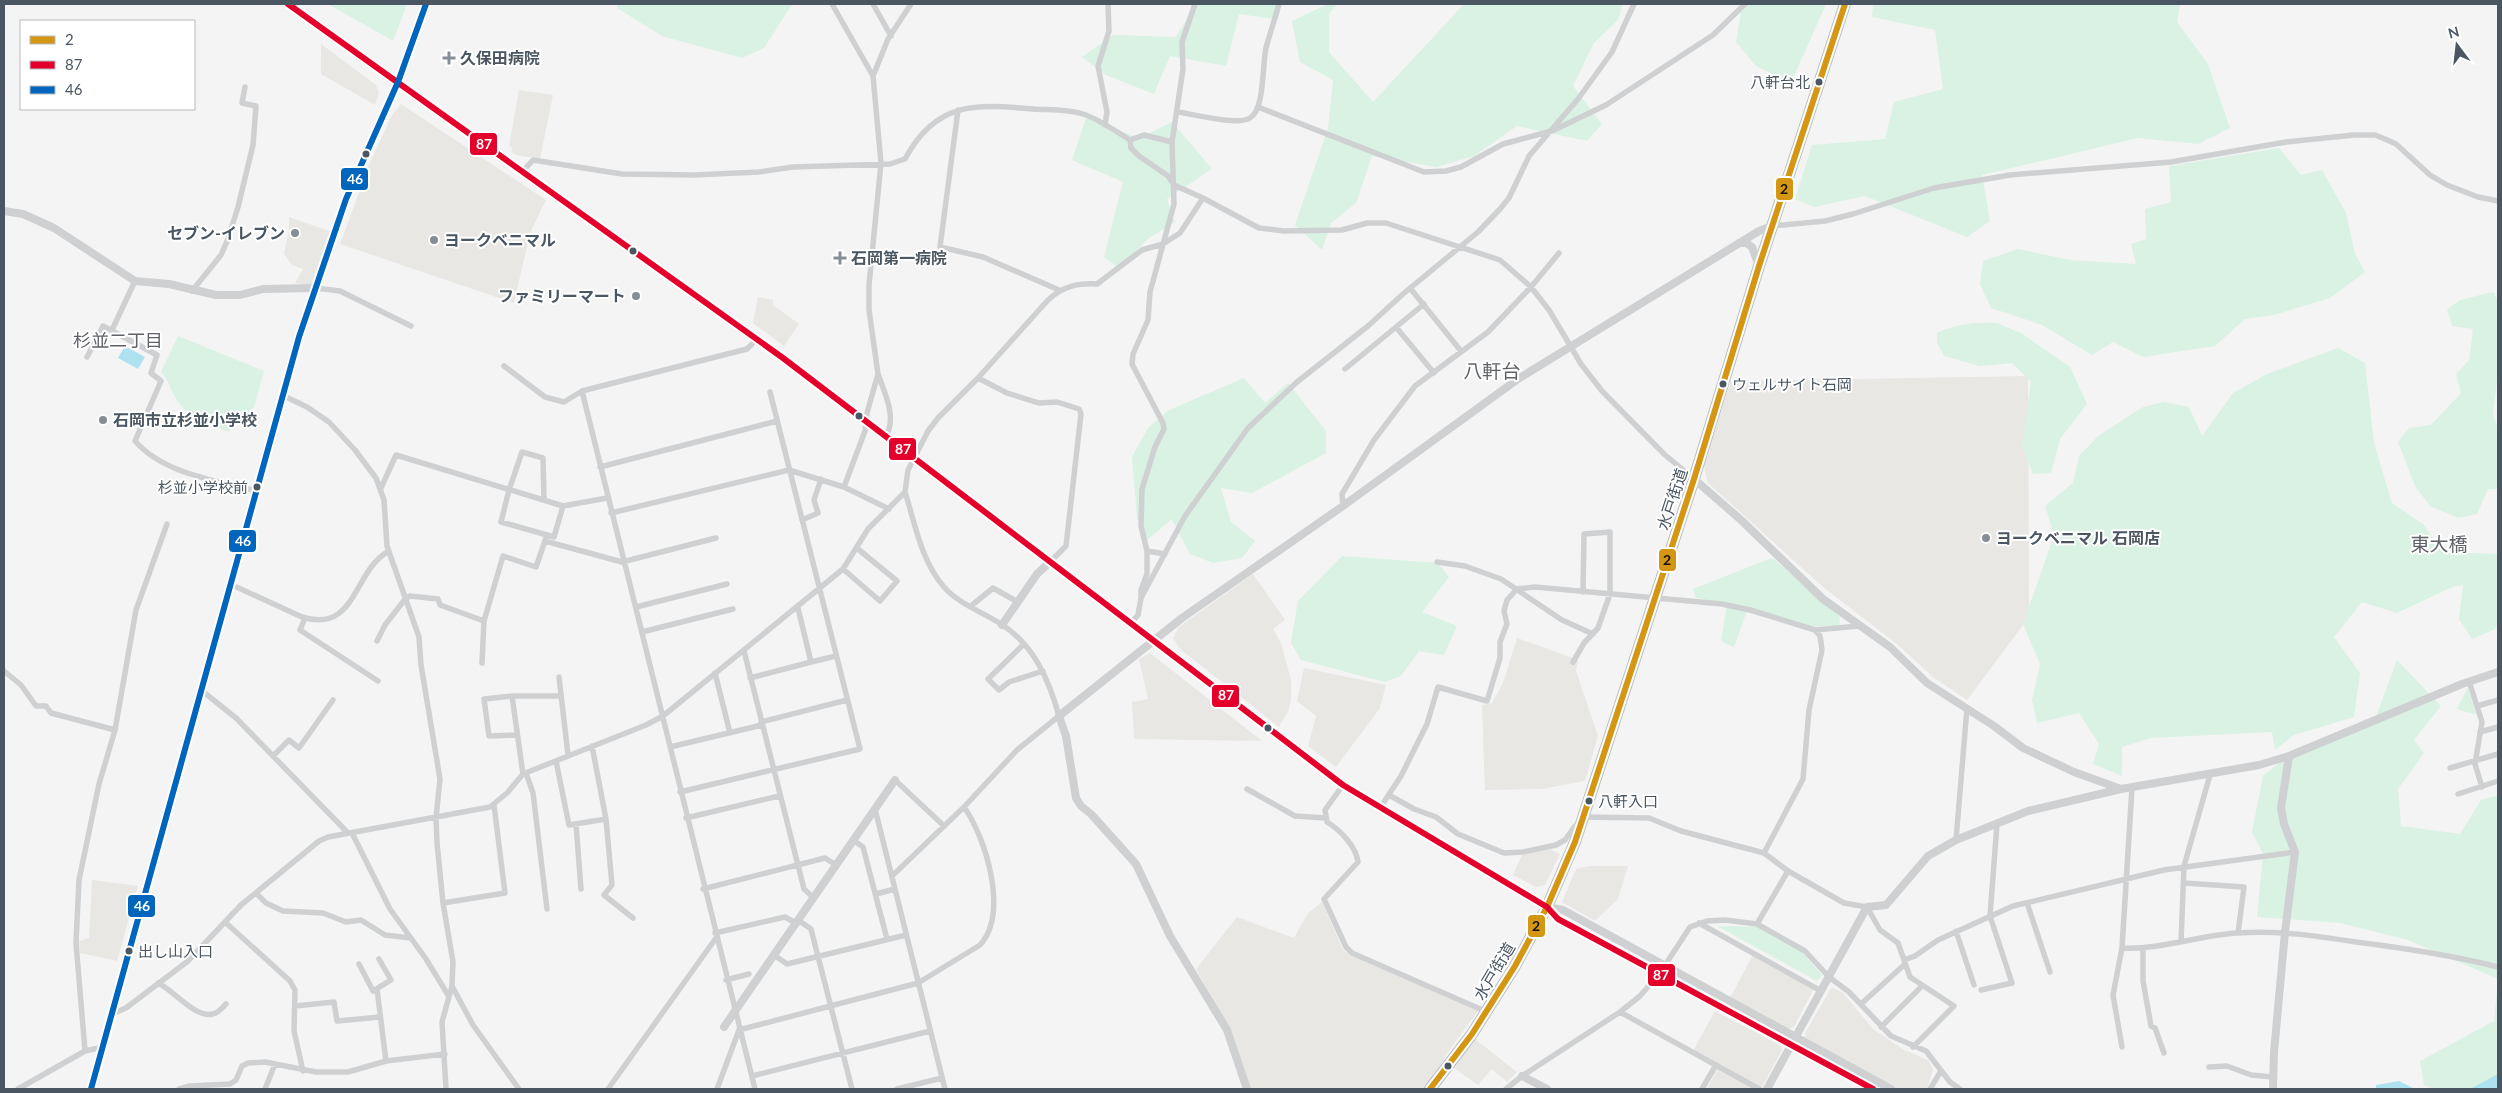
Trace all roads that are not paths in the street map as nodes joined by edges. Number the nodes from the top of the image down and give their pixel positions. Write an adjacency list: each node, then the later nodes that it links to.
1 (288, 4): 14 (main road)
2 (426, 4): 14 (main road)
3 (832, 4): 13 (street)
4 (873, 4): 12 (street)
5 (911, 4): 12 (street)
6 (1108, 4): 19 (street)
7 (1195, 4): 18 (street)
8 (1279, 4): 16 (street)
9 (1634, 4): 20 (street)
10 (1746, 4): 20 (street)
11 (1845, 4): 29 (highway, 水戸街道)
12 (890, 36): 13 (street)
13 (873, 76): 23 (street)
14 (398, 82): 24 (main road); 37 (main road)
15 (245, 88): 40 (street)
16 (1258, 107): 18 (street); 20 (street)
17 (958, 110): 19 (street); 23 (street); 39 (street)
18 (1178, 112): 22 (street)
19 (1105, 125): 21 (street)
20 (1552, 132): 32 (street)
21 (1130, 140): 22 (street); 25 (street)
22 (1172, 142): 25 (street)
23 (881, 163): 24 (street); 52 (street)
24 (522, 172): 45 (main road)
25 (1174, 185): 26 (street); 31 (street)
26 (1203, 198): 31 (street); 32 (street)
27 (2498, 200): 29 (street)
28 (4, 212): 35 (street)
29 (1772, 226): 30 (street); 34 (highway, 水戸街道)
30 (1739, 243): 34 (street); 46 (street)
31 (1163, 244): 39 (street); 82 (street)
32 (1460, 247): 36 (street); 38 (street)
33 (1559, 253): 36 (street)
34 (1759, 266): 63 (highway, 水戸街道)
35 (135, 281): 40 (street); 44 (street)
36 (1531, 287): 46 (street); 47 (street)
37 (314, 288): 40 (street); 42 (street); 56 (main road)
38 (1410, 288): 41 (street); 83 (street)
39 (1059, 290): 53 (street)
40 (192, 291)
41 (1424, 304): 43 (street); 47 (street)
42 (411, 326)
43 (1396, 327): 50 (street); 51 (street)
44 (112, 330): 48 (street); 68 (street)
45 (757, 339): 54 (street); 58 (main road)
46 (1570, 346): 63 (street); 73 (street)
47 (1461, 351): 51 (street)
48 (86, 357)
49 (504, 366): 54 (street)
50 (1345, 369)
51 (1434, 373): 73 (street)
52 (878, 374): 58 (street); 59 (street)
53 (978, 378): 60 (street); 85 (street)
54 (582, 391): 61 (street)
55 (770, 392): 57 (street)
56 (282, 395): 66 (street); 68 (main road)
57 (777, 421): 61 (street); 62 (street)
58 (866, 421): 59 (main road); 65 (street)
59 (886, 436): 60 (main road)
60 (916, 459): 69 (street); 85 (main road)
61 (600, 467): 70 (street)
62 (789, 470): 64 (street); 75 (street); 76 (street)
63 (1694, 479): 94 (highway, 水戸街道); 106 (street)
64 (821, 480): 65 (street); 76 (street)
65 (844, 487): 74 (street)
66 (381, 488): 67 (street); 81 (street)
67 (509, 490): 71 (street); 71 (street); 78 (street)
68 (256, 491): 88 (main road)
69 (905, 492): 74 (street); 99 (street)
70 (607, 498): 72 (street); 75 (street)
71 (544, 500): 72 (street)
72 (563, 506): 78 (street)
73 (1343, 506): 111 (street)
74 (889, 509): 80 (street)
75 (611, 513): 84 (street)
76 (802, 520): 90 (street)
77 (167, 524): 138 (street)
78 (546, 538): 84 (street); 103 (street)
79 (716, 538): 84 (street)
80 (858, 548): 87 (street); 87 (street)
81 (389, 551): 95 (street); 102 (street)
82 (1147, 551): 83 (street); 96 (street)
83 (1165, 554): 96 (street)
84 (622, 562): 98 (street)
85 (1050, 562): 104 (main road); 105 (street)
86 (1438, 562): 91 (street)
87 (843, 569): 90 (street)
88 (230, 584): 102 (street); 126 (main road)
89 (727, 584): 98 (street)
90 (820, 590): 100 (street); 114 (street)
91 (1517, 590): 92 (street); 109 (street); 163 (street)
92 (1583, 592): 93 (street); 93 (street)
93 (1610, 594): 94 (street); 109 (street)
94 (1656, 597): 107 (street); 173 (highway, 水戸街道)
95 (406, 598): 103 (street); 110 (street); 169 (street)
96 (1141, 598): 104 (street)
97 (1016, 602): 99 (street)
98 (636, 606): 108 (street)
99 (971, 606): 105 (street)
100 (798, 608): 113 (street); 115 (street)
101 (733, 609): 108 (street)
102 (306, 618): 124 (street)
103 (484, 621): 117 (street)
104 (1131, 623): 111 (main road)
105 (1002, 625): 112 (street)
106 (1859, 626): 107 (street); 133 (street)
107 (1815, 630): 181 (street)
108 (642, 632): 134 (street)
109 (1593, 634): 116 (street)
110 (376, 641)
111 (1154, 641): 135 (street); 156 (main road)
112 (1024, 644): 119 (street); 119 (street)
113 (744, 651): 121 (street); 123 (street)
114 (836, 656): 115 (street); 130 (street)
115 (811, 662): 123 (street)
116 (1573, 662)
117 (482, 663)
118 (4, 671): 138 (street)
119 (1043, 671): 135 (street)
120 (2498, 672): 125 (street)
121 (715, 673): 134 (street); 140 (street)
122 (559, 677): 128 (street)
123 (750, 678): 136 (street)
124 (378, 681)
125 (2469, 682): 132 (street); 147 (street)
126 (201, 690): 145 (street); 244 (main road)
127 (512, 696): 128 (street); 141 (street); 141 (street)
128 (561, 696): 146 (street)
129 (333, 700): 145 (street)
130 (847, 700): 136 (street); 151 (street)
131 (2498, 700): 132 (street)
132 (2477, 706): 139 (street)
133 (1967, 708): 159 (street); 179 (street)
134 (663, 716): 142 (street); 143 (street)
135 (1059, 716): 166 (street); 281 (street)
136 (761, 724): 140 (street); 151 (street)
137 (2498, 727): 139 (street)
138 (114, 730): 255 (street)
139 (2480, 732): 148 (street)
140 (730, 733): 143 (street)
141 (516, 734): 152 (street)
142 (592, 746): 146 (street); 172 (street)
143 (670, 747): 161 (street)
144 (2498, 754): 148 (street)
145 (273, 756): 177 (street)
146 (568, 756): 149 (street)
147 (2288, 756): 153 (street); 180 (street)
148 (2476, 760): 150 (street); 157 (street)
149 (556, 761): 152 (street); 174 (street)
150 (2450, 768)
151 (773, 770): 161 (street); 164 (street)
152 (524, 774): 165 (street); 199 (street)
153 (2210, 775): 158 (street); 184 (street)
154 (895, 780): 168 (street); 176 (street)
155 (2498, 781): 157 (street)
156 (1343, 785): 167 (main road); 171 (street)
157 (2482, 787): 162 (street)
158 (2132, 788): 159 (street); 187 (street)
159 (2121, 789): 175 (street)
160 (1247, 790): 171 (street)
161 (680, 792): 170 (street)
162 (2458, 794)
163 (1389, 795): 167 (street); 173 (street)
164 (779, 796): 170 (street); 182 (street)
165 (494, 805): 169 (street); 195 (street)
166 (964, 807): 176 (street); 229 (street)
167 (1380, 808): 197 (main road)
168 (875, 809): 178 (street); 186 (street)
169 (436, 818): 177 (street); 195 (street)
170 (686, 818): 190 (street)
171 (1326, 818): 242 (street)
172 (606, 819): 174 (street); 201 (street)
173 (1582, 822): 181 (street); 197 (highway, 水戸街道)
174 (576, 824): 189 (street)
175 (1997, 824): 179 (street); 200 (street)
176 (944, 826): 186 (street)
177 (350, 833): 192 (street); 211 (street)
178 (853, 840): 183 (street); 193 (street)
179 (1956, 840): 198 (street)
180 (2295, 852): 184 (street); 207 (street)
181 (1764, 853): 185 (street)
182 (797, 865): 183 (street); 190 (street); 194 (street)
183 (836, 866): 194 (street)
184 (2184, 866): 187 (street); 188 (street)
185 (1788, 871): 198 (street); 205 (street)
186 (892, 876): 191 (street)
187 (2125, 878): 196 (street); 214 (street)
188 (2184, 883): 208 (street); 213 (street)
189 (581, 889)
190 (703, 889): 210 (street)
191 (895, 889): 193 (street); 209 (street)
192 (256, 893): 202 (street); 211 (street)
193 (876, 894): 212 (street)
194 (814, 898): 203 (street)
195 (443, 903): 231 (street)
196 (2027, 903): 200 (street); 223 (street)
197 (1547, 907): 221 (street); 225 (street); 242 (highway, 水戸街道)
198 (1867, 907): 219 (street); 226 (street)
199 (547, 909)
200 (1990, 916): 206 (street); 234 (street)
201 (632, 918)
202 (225, 922): 228 (street); 240 (street)
203 (797, 922): 210 (street); 216 (street); 217 (street)
204 (1699, 923): 205 (street); 221 (street); 235 (street)
205 (1758, 924): 226 (street)
206 (1956, 931): 219 (street); 230 (street)
207 (2285, 932): 208 (street); 222 (street); 267 (street)
208 (2238, 933): 213 (street)
209 (906, 934): 212 (street); 229 (street)
210 (715, 936): 227 (street); 275 (street)
211 (411, 938): 236 (street)
212 (887, 939): 217 (street)
213 (2181, 942): 215 (street)
214 (2122, 948): 215 (street); 254 (street)
215 (2143, 949): 257 (street)
216 (774, 955): 217 (street); 241 (street)
217 (819, 956): 239 (street)
218 (379, 959): 233 (street)
219 (1904, 962): 232 (street); 238 (street)
220 (359, 964): 233 (street)
221 (1665, 966): 225 (street); 250 (street)
222 (2498, 966)
223 (2050, 972)
224 (749, 974): 227 (street)
225 (1660, 974): 243 (street); 251 (street)
226 (1829, 977): 235 (street); 238 (street)
227 (726, 980): 241 (street)
228 (158, 983): 237 (street); 244 (street)
229 (918, 983): 239 (street); 249 (street)
230 (1974, 985)
231 (452, 986): 236 (street); 274 (street)
232 (1922, 986): 247 (street); 253 (street)
233 (377, 989): 245 (street)
234 (1981, 990)
235 (1821, 991): 250 (street)
236 (448, 995): 258 (street)
237 (226, 1004)
238 (1861, 1004): 247 (street)
239 (830, 1005): 248 (street); 256 (street)
240 (295, 1006): 245 (street); 263 (street)
241 (735, 1012): 246 (street); 248 (street)
242 (1487, 1012): 282 (highway, 水戸街道)
243 (1620, 1012): 261 (street); 266 (street)
244 (112, 1014): 252 (main road)
245 (380, 1017): 259 (street)
246 (724, 1027)
247 (1881, 1027): 253 (street)
248 (739, 1030): 265 (street); 276 (street)
249 (930, 1031): 256 (street); 268 (street)
250 (1796, 1037): 251 (street); 289 (street)
251 (1791, 1045): 287 (street); 288 (street)
252 (103, 1047): 255 (street); 270 (main road)
253 (1913, 1047): 264 (street)
254 (2122, 1047)
255 (85, 1051): 269 (street)
256 (843, 1053): 265 (street); 278 (street)
257 (2164, 1053)
258 (445, 1054): 259 (street); 273 (street)
259 (386, 1061): 263 (street)
260 (275, 1064): 263 (street); 271 (street); 272 (street)
261 (1716, 1066): 285 (street); 286 (street)
262 (2209, 1067): 267 (street)
263 (303, 1071)
264 (1941, 1071): 290 (street); 291 (street)
265 (752, 1076): 277 (street)
266 (1522, 1076): 283 (street); 284 (street)
267 (2273, 1077): 292 (street)
268 (942, 1078): 279 (street); 280 (street)
269 (18, 1089)
270 (91, 1089)
271 (179, 1089)
272 (265, 1089)
273 (446, 1089)
274 (518, 1089)
275 (608, 1089)
276 (716, 1089)
277 (755, 1089)
278 (852, 1089)
279 (897, 1089)
280 (945, 1089)
281 (1247, 1089)
282 (1430, 1089)
283 (1506, 1089)
284 (1547, 1089)
285 (1702, 1089)
286 (1759, 1089)
287 (1767, 1089)
288 (1873, 1089)
289 (1891, 1089)
290 (1930, 1089)
291 (1960, 1089)
292 (2273, 1089)

